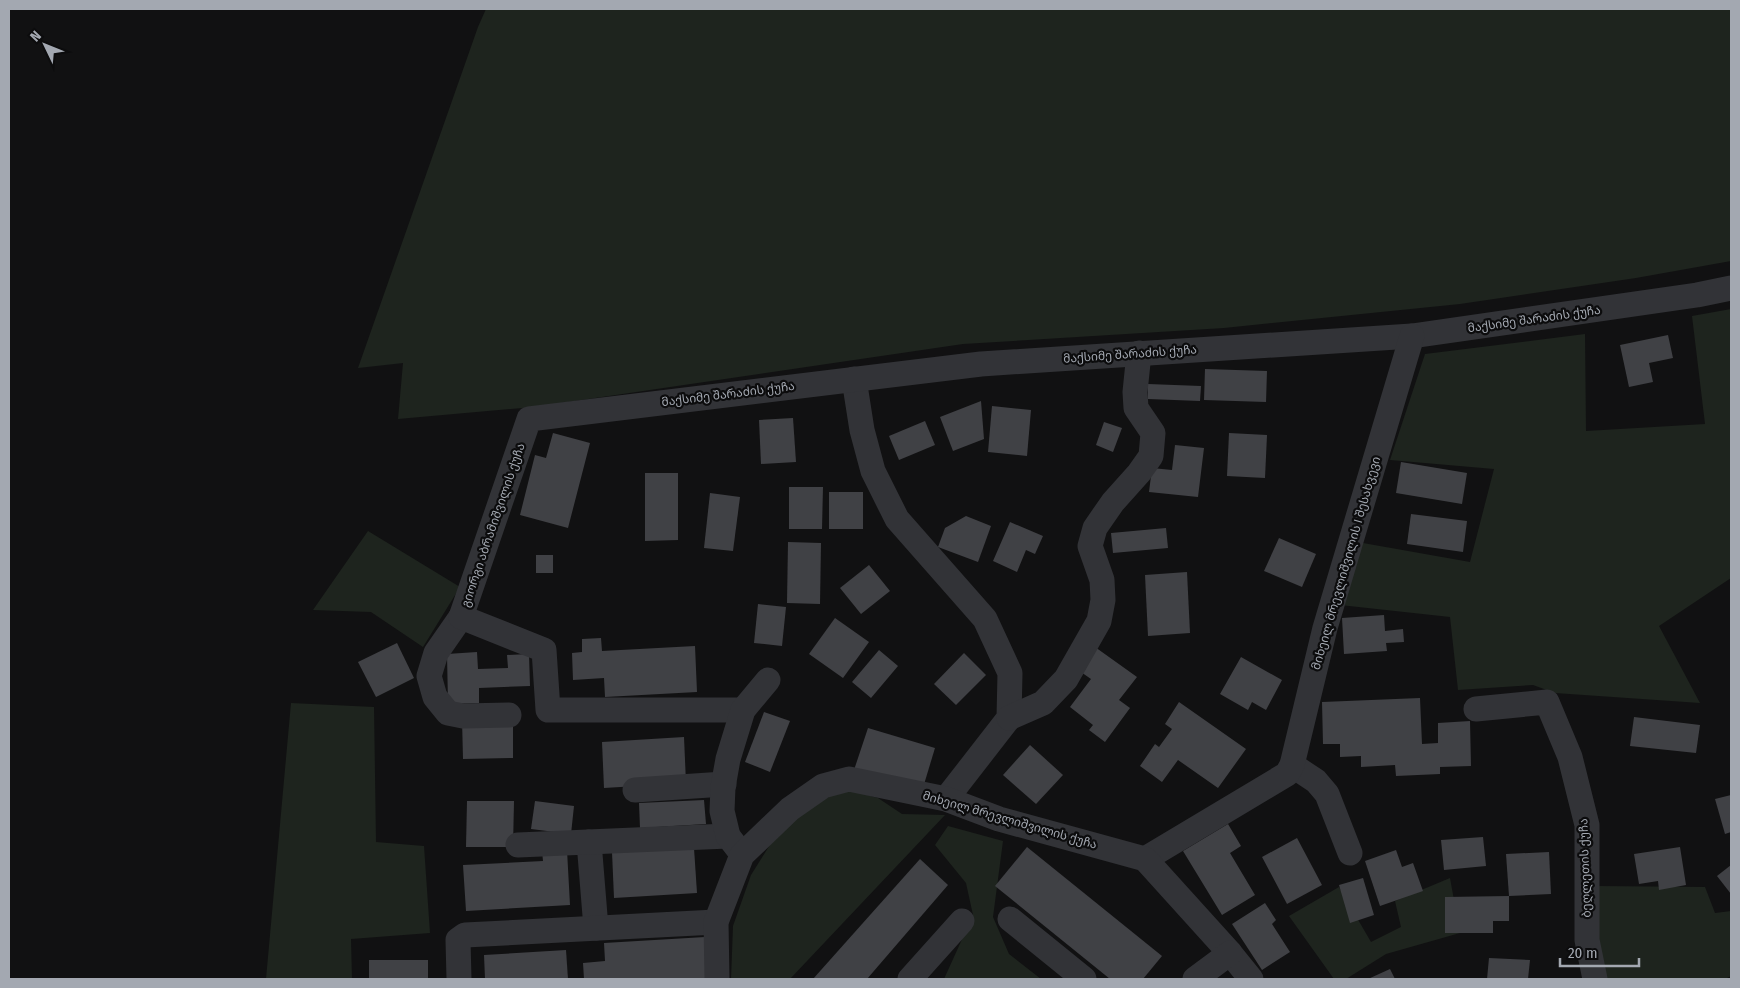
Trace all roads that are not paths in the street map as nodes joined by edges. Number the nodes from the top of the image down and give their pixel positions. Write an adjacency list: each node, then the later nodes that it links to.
1 (1731, 288): 2 (street, მაქსიმე შარაძის ქუჩა)
2 (1412, 336): 3 (street, მაქსიმე შარაძის ქუჩა); 12 (street, მიხეილ მრევლიშვილის I შესახვევი)
3 (1139, 354): 4 (street, მაქსიმე შარაძის ქუჩა); 11 (street)
4 (854, 379): 5 (street, მაქსიმე შარაძის ქუჩა); 11 (street)
5 (529, 419): 6 (street, გიორგი აბრამიშვილის ქუჩა)
6 (461, 617): 9 (street, გიორგი აბრამიშვილის ქუჩა); 10 (street)
7 (768, 680): 9 (street)
8 (1476, 708): 32 (street, ბეღლეთის ქუჩა)
9 (743, 710): 13 (street)
10 (509, 715)
11 (1009, 718): 15 (street)
12 (1292, 765): 19 (street); 20 (street)
13 (724, 784): 14 (street); 18 (street)
14 (635, 790)
15 (946, 799): 18 (street, მიხეილ მრევლიშვილის ქუჩა); 20 (street, მიხეილ მრევლიშვილის ქუჩა)
16 (589, 842): 17 (street); 18 (street); 24 (street)
17 (518, 845)
18 (735, 845): 23 (street)
19 (1350, 853)
20 (1144, 859): 25 (street)
21 (1010, 919): 29 (street)
22 (962, 921): 28 (street)
23 (716, 922): 24 (street); 27 (street)
24 (596, 928): 26 (street)
25 (1230, 953): 30 (street); 31 (street)
26 (459, 979)
27 (717, 979)
28 (910, 979)
29 (1084, 979)
30 (1195, 979)
31 (1251, 979)
32 (1595, 979)

